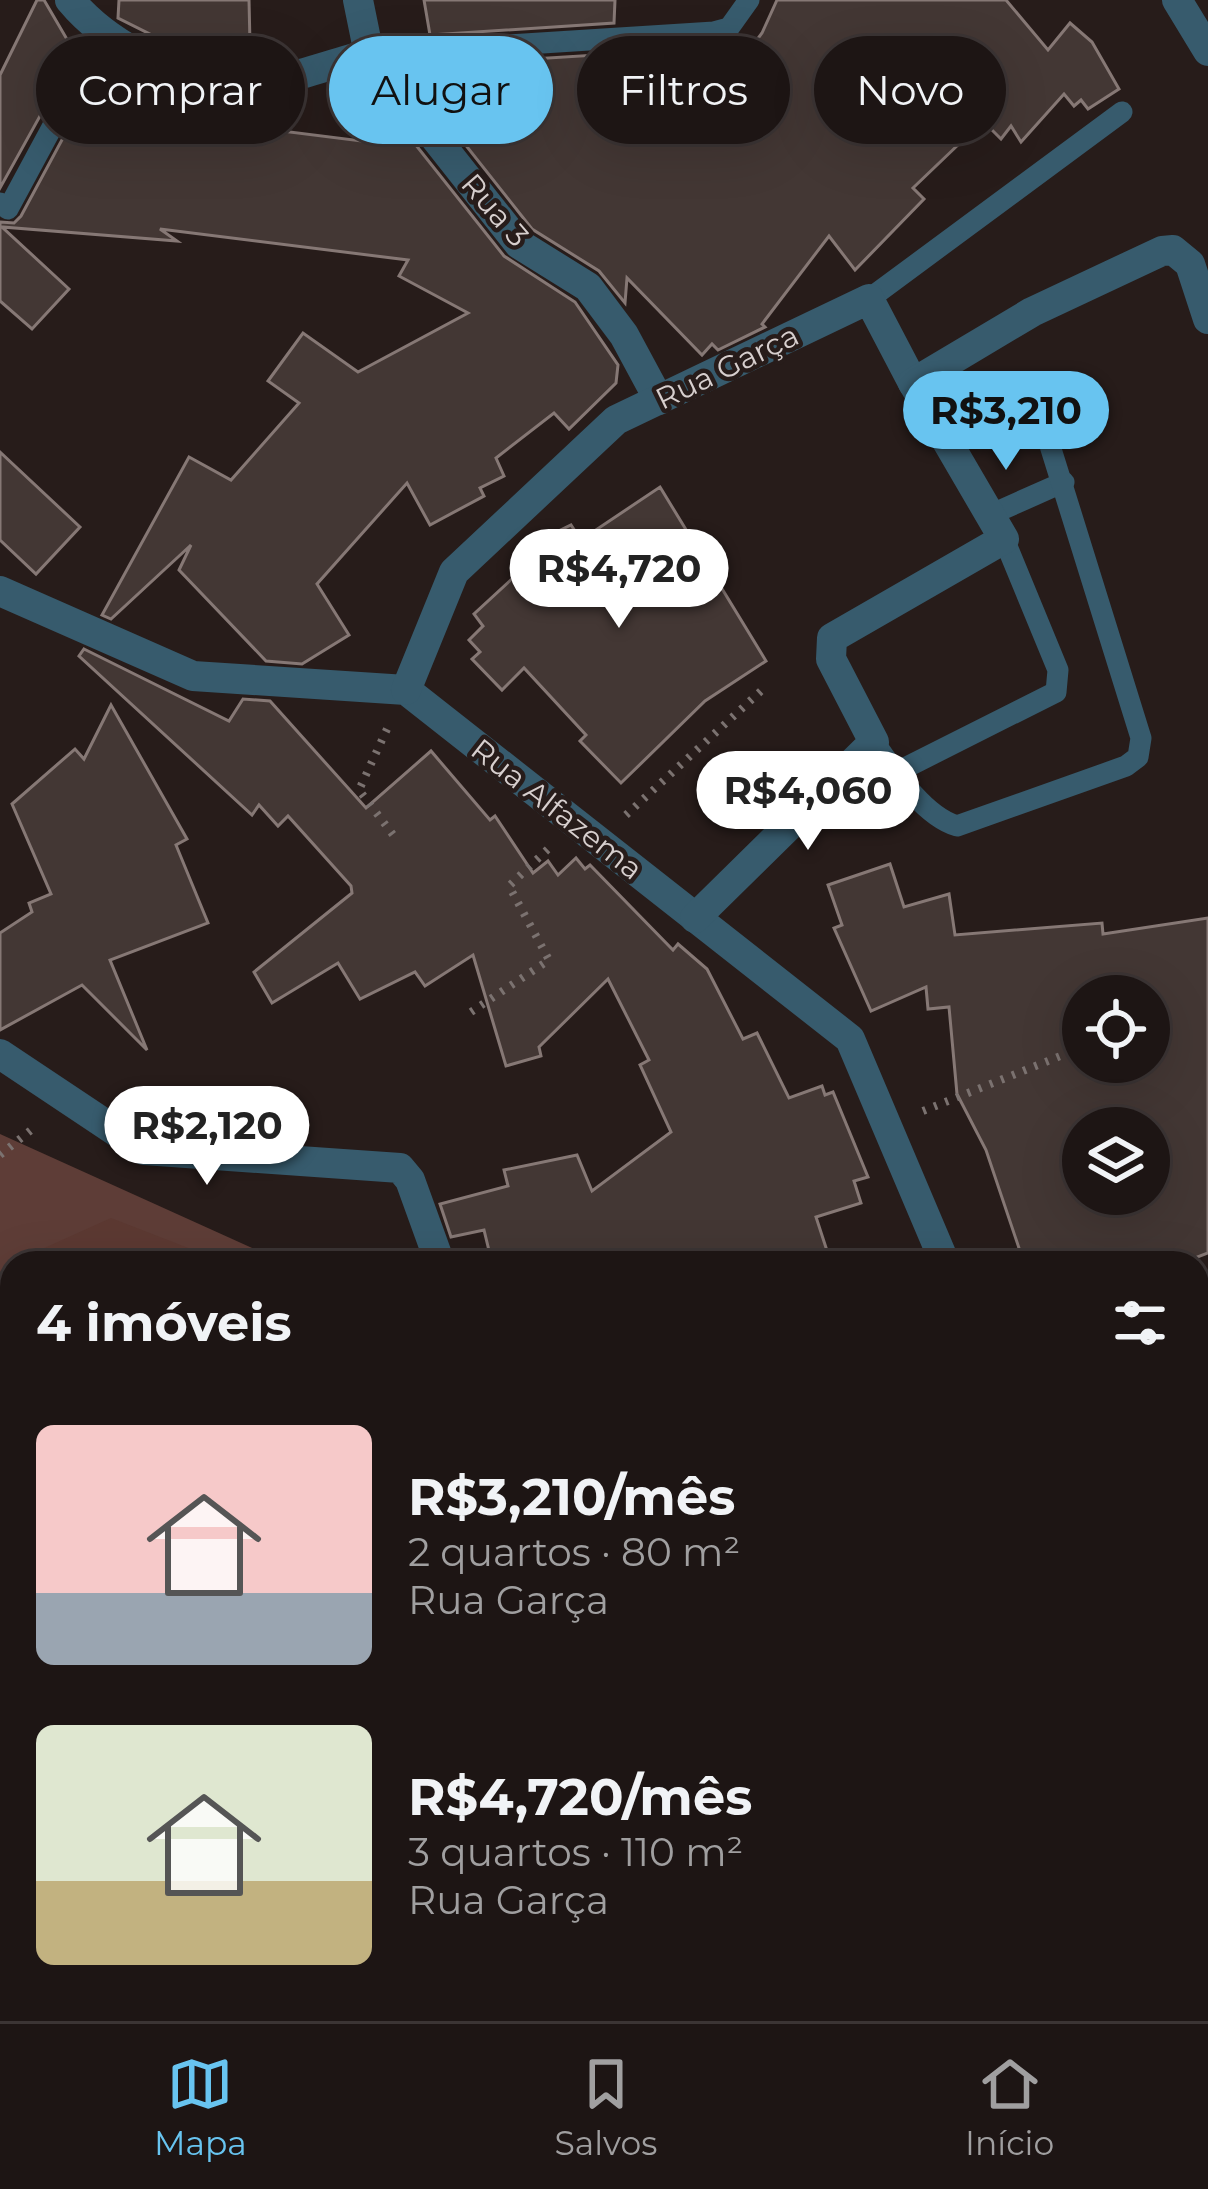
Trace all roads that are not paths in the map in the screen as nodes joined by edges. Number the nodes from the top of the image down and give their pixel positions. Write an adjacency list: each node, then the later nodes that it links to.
1 (70, 0): 5 (street)
2 (358, 0): 6 (street, Rua 3)
3 (749, 0): 7 (lane)
4 (1177, 0): 8 (street)
5 (104, 32): 9 (street); 12 (lane)
6 (365, 36)
7 (553, 41)
8 (1208, 51)
9 (329, 64)
10 (1122, 112): 13 (lane, Rua Garça)
11 (440, 144): 16 (street, Rua 3)
12 (0, 203)
13 (868, 299): 15 (street); 16 (street, Rua Garça)
14 (1208, 319): 15 (street)
15 (913, 383): 19 (street)
16 (659, 400): 21 (street, Rua Garça)
17 (1042, 420): 18 (lane)
18 (1064, 482): 19 (lane); 23 (lane)
19 (998, 526): 22 (street); 23 (lane)
20 (0, 591): 21 (street)
21 (406, 690): 24 (street, Rua Alfazema)
22 (874, 742): 23 (lane); 24 (street)
23 (896, 773)
24 (695, 917): 27 (street, Rua Alfazema)
25 (0, 1054): 26 (street)
26 (436, 1251)
27 (940, 1251)

